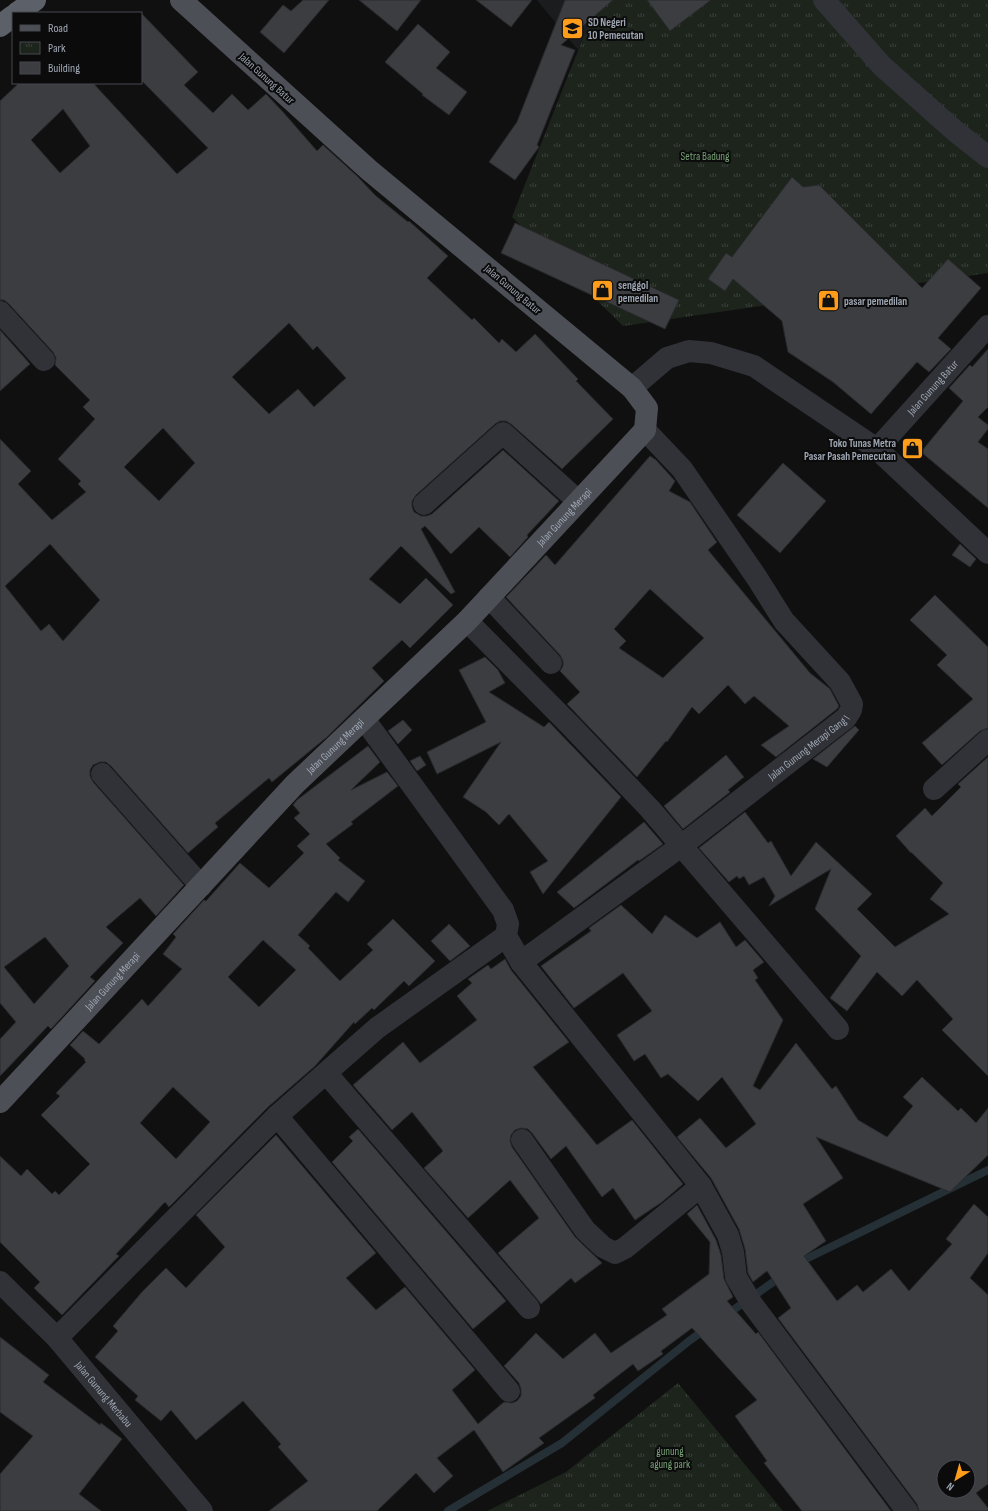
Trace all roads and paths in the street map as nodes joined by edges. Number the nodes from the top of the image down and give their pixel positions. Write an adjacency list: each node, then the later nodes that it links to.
1 (35, 0): 4 (highway)
2 (181, 0): 9 (main road, Jalan Gunung Batur)
3 (824, 0): 5 (street)
4 (16, 12)
5 (988, 157)
6 (0, 312): 8 (street)
7 (988, 326): 11 (street, Jalan Gunung Batur)
8 (44, 360)
9 (632, 388): 10 (main road); 11 (street)
10 (645, 430): 12 (main road, Jalan Gunung Merapi); 22 (street, Jalan Gunung Merapi Gang I)
11 (878, 449): 14 (street)
12 (578, 501): 13 (street); 15 (main road, Jalan Gunung Merapi)
13 (424, 504)
14 (988, 553)
15 (489, 597): 16 (main road, Jalan Gunung Merapi); 17 (street)
16 (467, 621): 18 (main road, Jalan Gunung Merapi); 22 (street)
17 (551, 663)
18 (364, 718): 23 (main road, Jalan Gunung Merapi); 24 (street)
19 (988, 740): 21 (street)
20 (102, 774): 23 (street)
21 (934, 789)
22 (681, 846): 25 (street, Jalan Gunung Merapi Gang I); 26 (street)
23 (201, 886): 28 (main road, Jalan Gunung Merapi)
24 (506, 936): 25 (street); 27 (street)
25 (521, 962): 31 (street)
26 (838, 1030)
27 (326, 1073): 29 (street); 33 (street)
28 (0, 1102)
29 (277, 1116): 34 (street); 35 (street)
30 (522, 1140): 31 (street)
31 (701, 1186): 37 (street)
32 (0, 1282): 34 (street, Jalan Gunung Merbabu)
33 (529, 1308)
34 (57, 1338): 36 (street, Jalan Gunung Merbabu)
35 (509, 1391)
36 (202, 1511)
37 (907, 1511)

